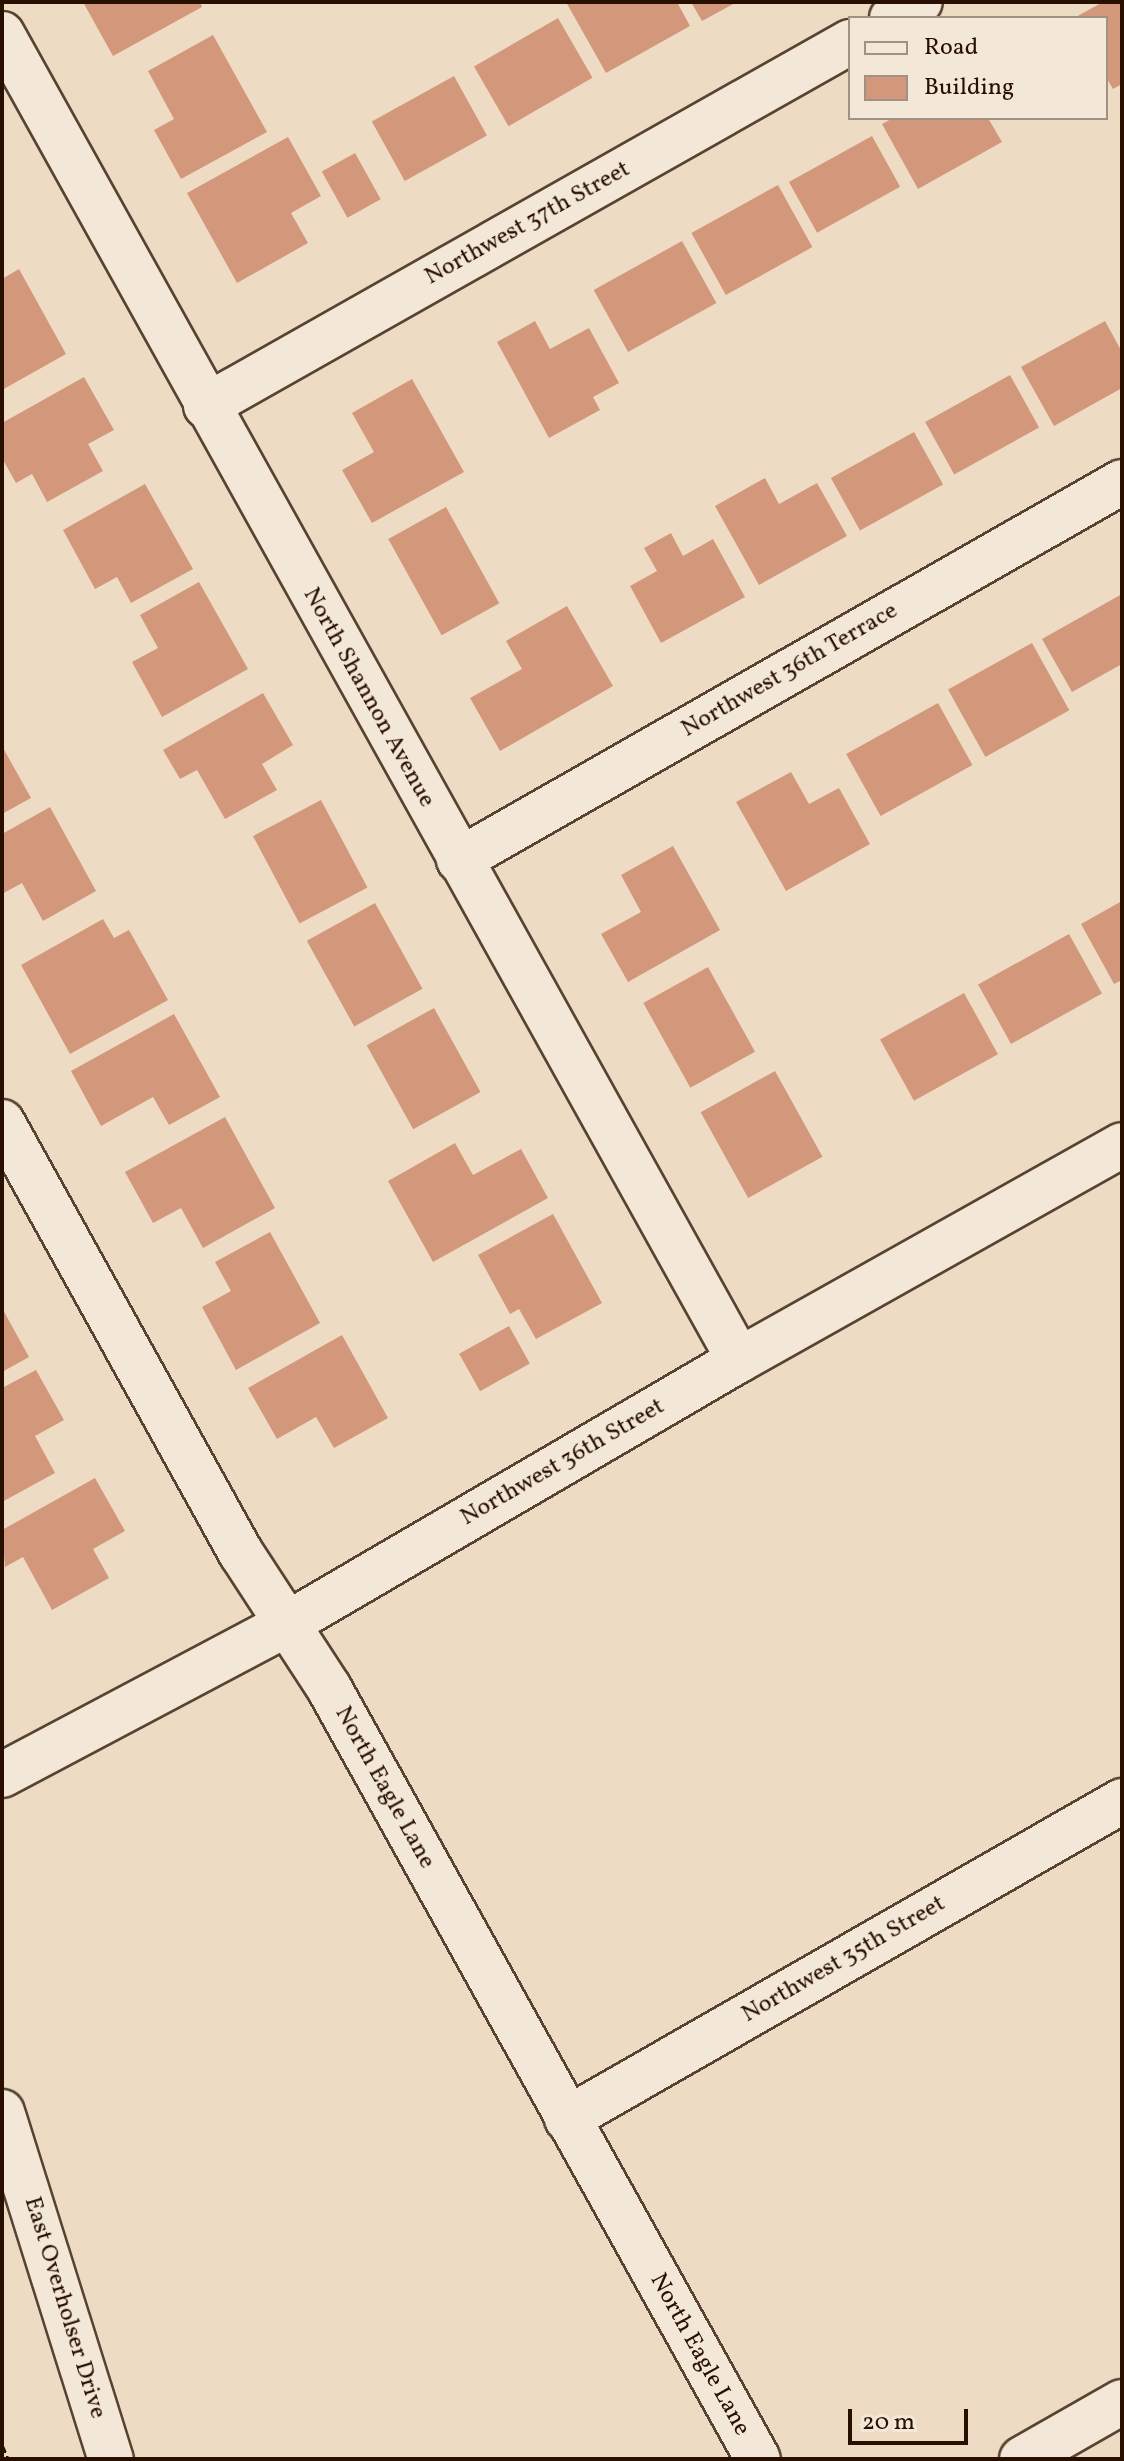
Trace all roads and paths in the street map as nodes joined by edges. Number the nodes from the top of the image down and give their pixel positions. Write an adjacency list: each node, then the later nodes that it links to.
1 (920, 2): 2 (street)
2 (896, 16)
3 (2, 34): 5 (street, North Shannon Avenue)
4 (848, 43): 5 (street, Northwest 37th Street)
5 (206, 406): 7 (street, North Shannon Avenue)
6 (1122, 482): 7 (street, Northwest 36th Terrace)
7 (459, 860): 10 (street, North Shannon Avenue)
8 (2, 1122): 11 (street, North Eagle Lane)
9 (1122, 1145): 10 (street, Northwest 36th Street)
10 (739, 1360): 11 (street, Northwest 36th Street)
11 (287, 1624): 12 (street, Northwest 36th Street); 15 (street, North Eagle Lane)
12 (2, 1775)
13 (1122, 1801): 15 (street, Northwest 35th Street)
14 (2, 2112): 19 (street, East Overholser Drive)
15 (567, 2119): 20 (street, North Eagle Lane)
16 (1122, 2402): 21 (street)
17 (2, 2447): 18 (path)
18 (7, 2459)
19 (111, 2459)
20 (758, 2459)
21 (1022, 2459)

